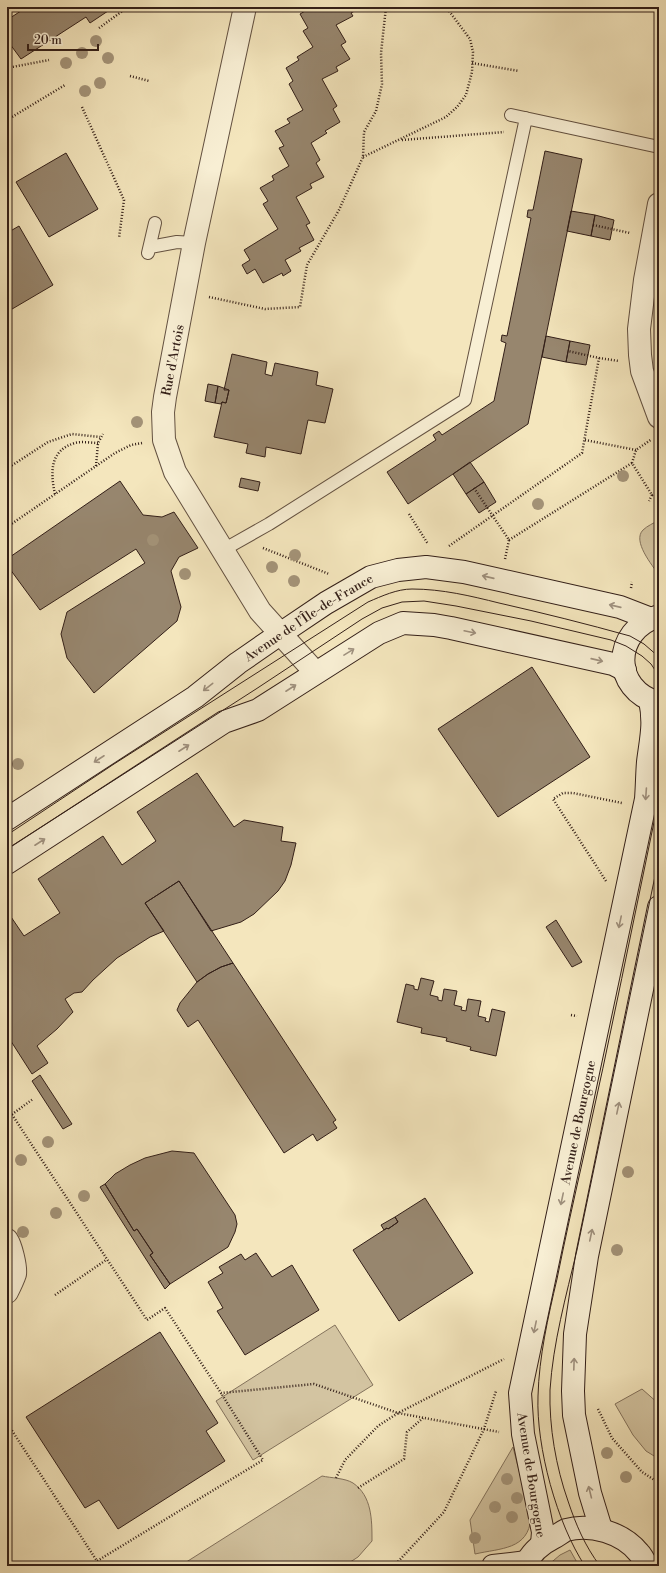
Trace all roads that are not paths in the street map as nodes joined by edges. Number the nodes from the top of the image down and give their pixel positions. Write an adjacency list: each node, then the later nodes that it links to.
1 (245, 7): 7 (street, Rue d'Artois)
2 (511, 115): 3 (lane)
3 (526, 118): 4 (lane); 10 (lane)
4 (659, 147)
5 (659, 204): 8 (street)
6 (155, 223): 7 (lane)
7 (194, 243): 10 (street, Rue d'Artois)
8 (652, 282): 9 (street)
9 (659, 417)
10 (223, 550): 12 (street, Rue d'Artois)
11 (655, 618): 12 (street, Avenue de l’Île-de-France, one-way to 12); 13 (street)
12 (280, 634): 14 (street, Rue d'Artois); 16 (street, Avenue de l’Île-de-France, one-way to 16)
13 (624, 670): 14 (street, one-way to 13); 15 (street)
14 (315, 672): 17 (street, one-way to 14)
15 (655, 701): 22 (street, Avenue de Bourgogne, one-way to 22)
16 (7, 818)
17 (7, 863)
18 (659, 909): 21 (street, one-way to 18)
19 (7, 1240): 20 (street)
20 (7, 1292)
21 (601, 1529): 22 (street); 25 (street)
22 (542, 1544): 23 (street)
23 (526, 1564): 24 (street)
24 (493, 1566)
25 (647, 1566)

